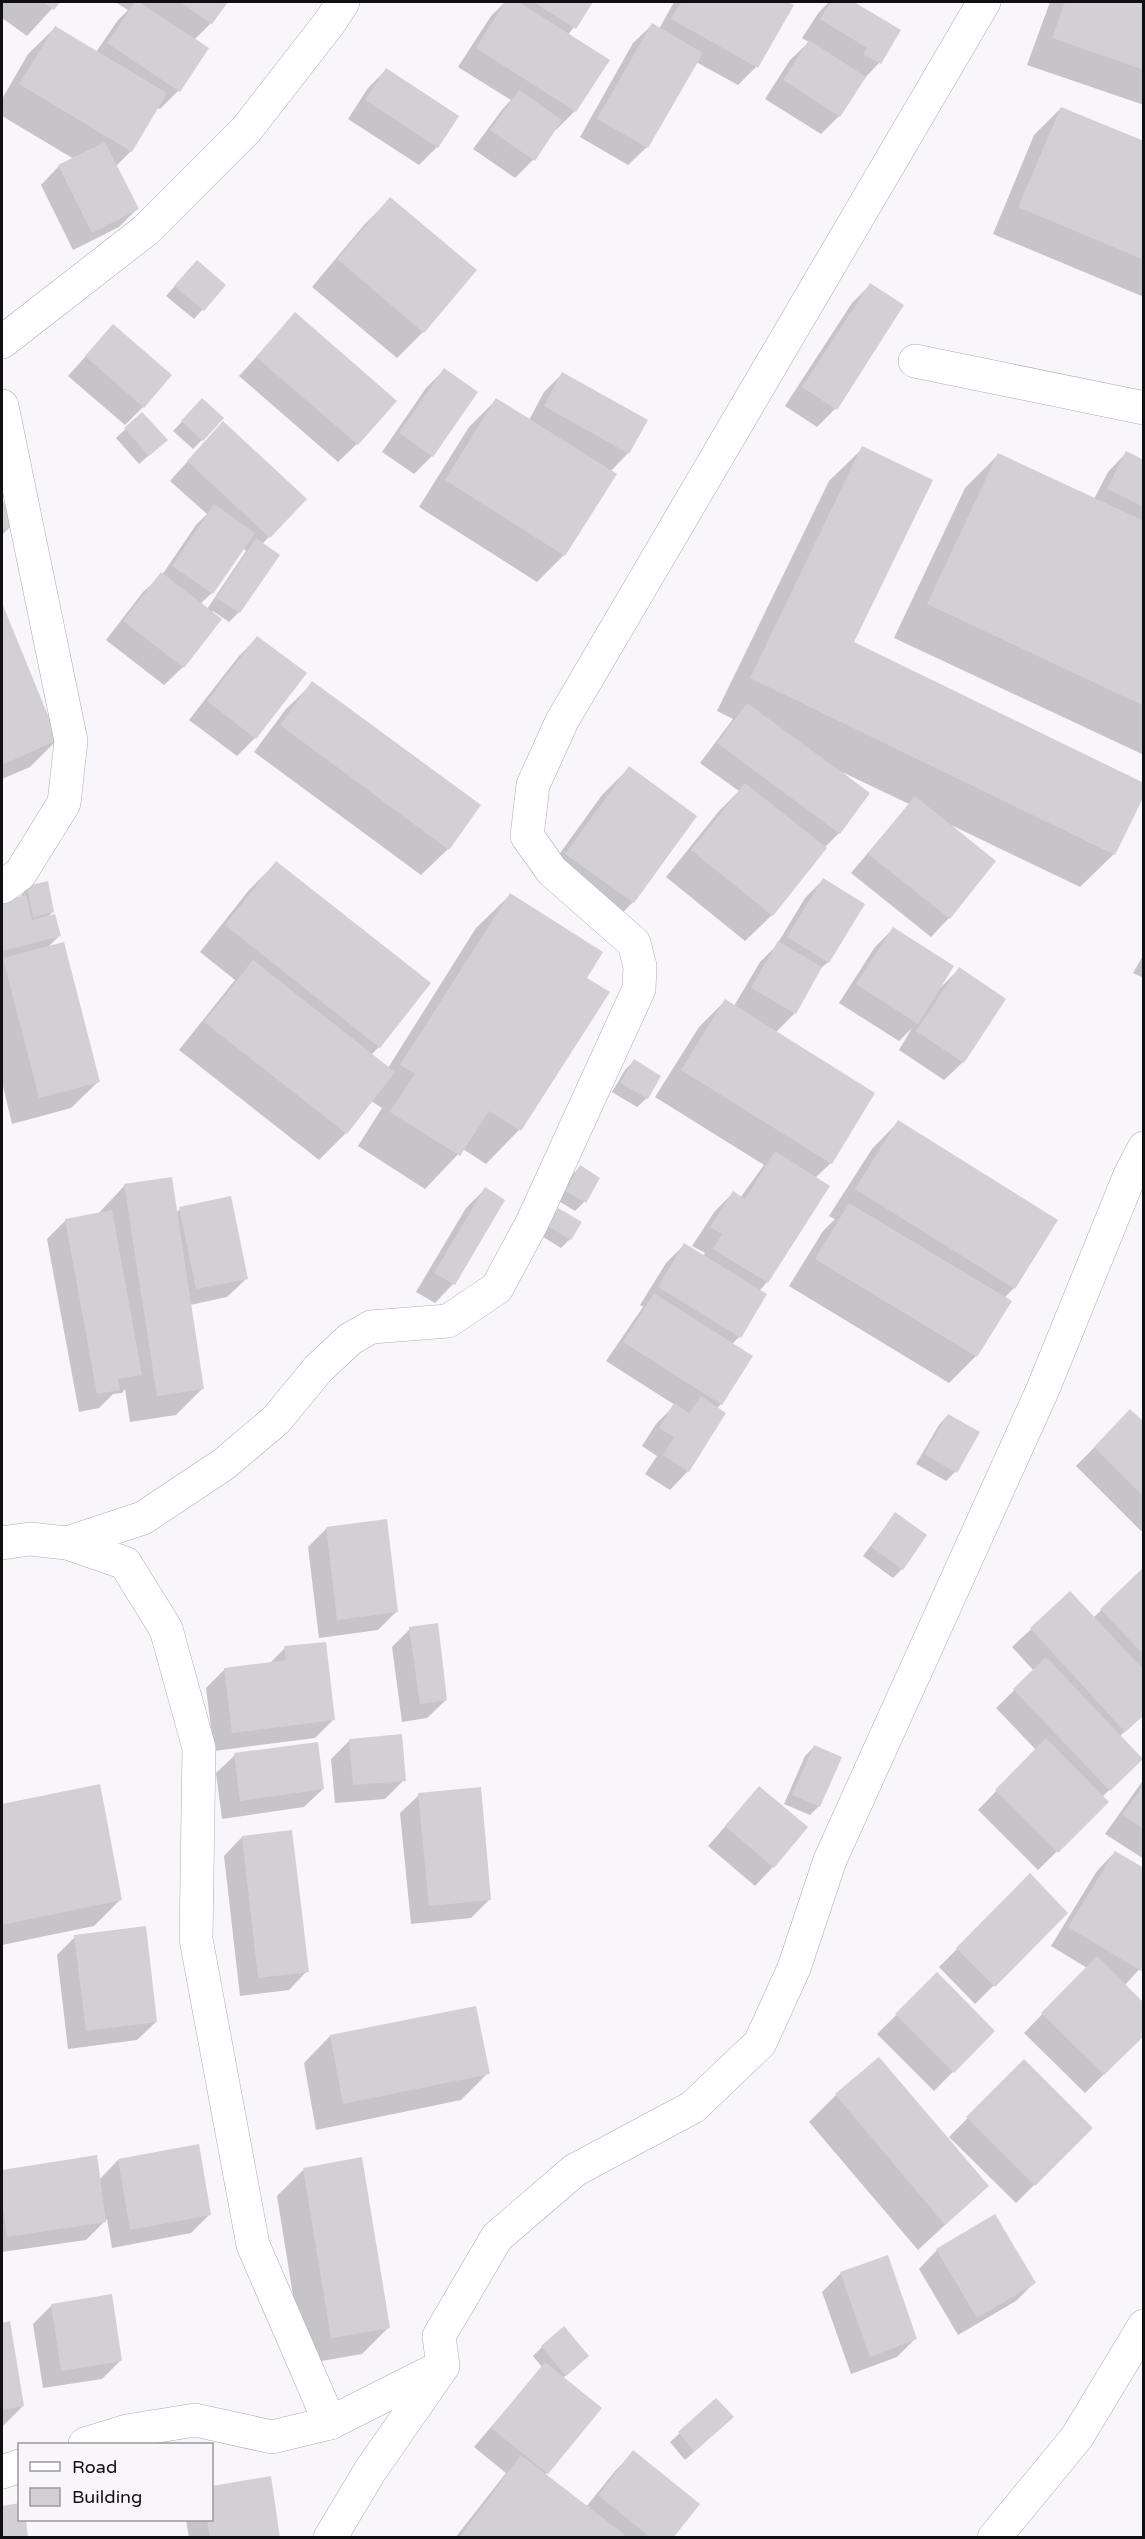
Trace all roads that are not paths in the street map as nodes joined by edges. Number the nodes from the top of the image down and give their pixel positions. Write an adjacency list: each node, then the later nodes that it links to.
1 (343, 2): 3 (street)
2 (984, 2): 10 (street)
3 (2, 342)
4 (915, 361): 6 (street)
5 (2, 406): 7 (street)
6 (1143, 408)
7 (2, 887)
8 (1143, 1148): 12 (street)
9 (2, 1543): 10 (street)
10 (67, 1543): 13 (street)
11 (1143, 2326): 18 (street)
12 (443, 2366): 13 (street); 17 (street)
13 (330, 2423): 14 (street)
14 (91, 2443)
15 (18, 2467): 16 (street)
16 (2, 2472)
17 (330, 2538)
18 (994, 2538)

